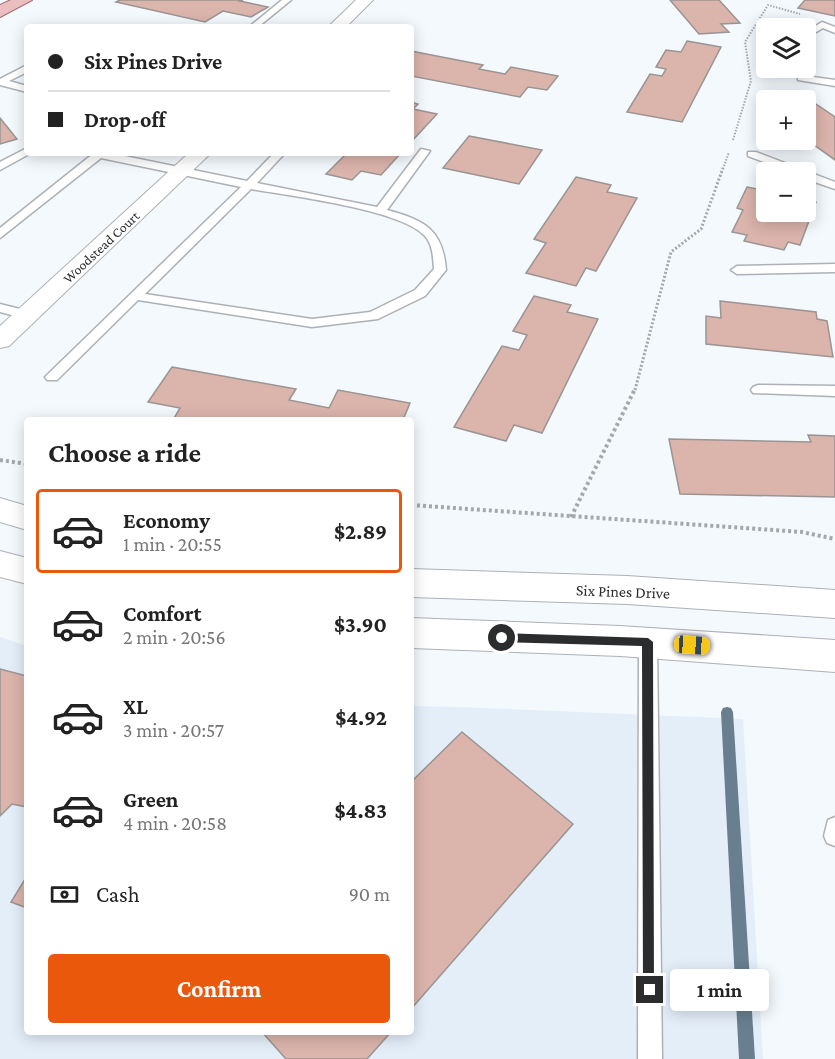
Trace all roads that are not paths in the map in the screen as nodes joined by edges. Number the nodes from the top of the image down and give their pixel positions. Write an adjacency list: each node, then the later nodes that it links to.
1 (24, 0): 4 (main road)
2 (287, 0): 5 (lane)
3 (365, 0): 6 (street)
4 (0, 12)
5 (257, 24)
6 (339, 24)
7 (816, 29): 8 (lane)
8 (835, 30)
9 (24, 70): 12 (lane)
10 (801, 78): 11 (lane)
11 (835, 83)
12 (24, 87)
13 (425, 151): 26 (lane)
14 (24, 153): 21 (lane)
15 (752, 153): 20 (lane)
16 (98, 156): 27 (lane)
17 (110, 156): 22 (lane)
18 (198, 156): 22 (street, Woodstead Court)
19 (277, 156): 24 (lane)
20 (775, 162)
21 (0, 167)
22 (182, 171): 24 (lane); 32 (street, Woodstead Court)
23 (816, 179): 25 (lane)
24 (249, 185): 26 (lane); 30 (lane)
25 (835, 186)
26 (380, 212): 30 (lane)
27 (0, 234)
28 (835, 268): 29 (lane)
29 (737, 270)
30 (136, 296): 34 (lane)
31 (0, 308): 32 (lane)
32 (27, 315): 33 (street, Woodstead Court)
33 (0, 340)
34 (52, 377)
35 (758, 390): 36 (lane)
36 (835, 390)
37 (0, 510): 38 (street)
38 (24, 517)
39 (0, 564): 40 (street)
40 (24, 570)
41 (414, 583): 42 (street, Six Pines Drive)
42 (835, 604)
43 (414, 633): 44 (street)
44 (648, 642): 45 (street); 48 (lane)
45 (835, 656)
46 (835, 827): 47 (lane)
47 (835, 836)
48 (650, 1059)

